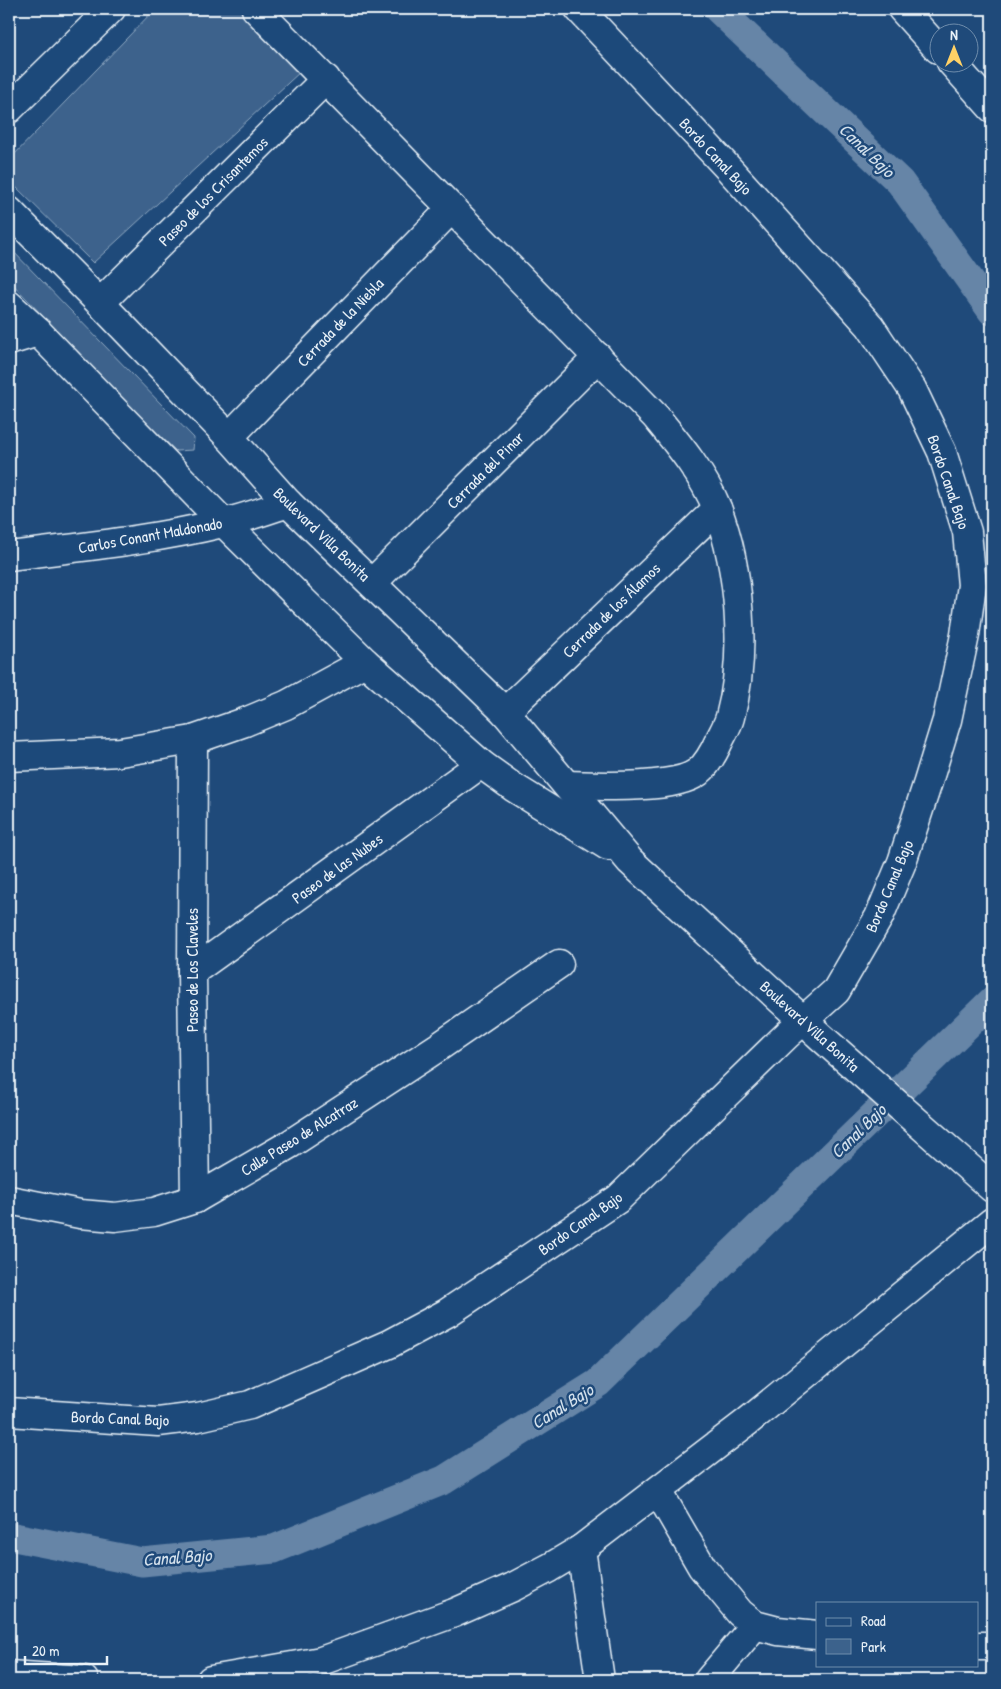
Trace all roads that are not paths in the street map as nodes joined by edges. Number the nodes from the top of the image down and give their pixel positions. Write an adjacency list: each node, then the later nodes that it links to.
1 (111, 9): 9 (street)
2 (256, 9): 7 (street)
3 (579, 9): 32 (street, Bordo Canal Bajo)
4 (902, 9): 5 (street)
5 (928, 38)
6 (960, 72): 8 (street)
7 (326, 79): 10 (street); 12 (street, Paseo de los Crisantemos)
8 (992, 108)
9 (9, 110)
10 (452, 208): 16 (street); 17 (street, Cerrada de la Niebla)
11 (9, 211): 12 (street, Boulevard Villa Bonita)
12 (100, 303): 17 (street, Boulevard Villa Bonita)
13 (9, 305): 14 (street, Boulevard Villa Bonita)
14 (38, 332): 15 (street); 20 (street, Boulevard Villa Bonita)
15 (9, 340)
16 (598, 358): 19 (street); 22 (street, Cerrada del Pinar)
17 (229, 437): 18 (street, Boulevard Villa Bonita)
18 (288, 504): 20 (street, Carlos Conant Maldonado); 22 (street, Boulevard Villa Bonita)
19 (717, 508): 24 (street, Cerrada de los Álamos); 28 (street)
20 (224, 523): 21 (street, Carlos Conant Maldonado); 23 (street, Boulevard Villa Bonita)
21 (9, 556)
22 (372, 583): 24 (street, Boulevard Villa Bonita)
23 (365, 662): 25 (street); 27 (street, Boulevard Villa Bonita)
24 (505, 712): 28 (street, Boulevard Villa Bonita)
25 (193, 740): 26 (street); 31 (street, Paseo de Los Claveles)
26 (9, 757)
27 (481, 764): 29 (street, Boulevard Villa Bonita); 31 (street, Paseo de las Nubes)
28 (568, 786): 29 (street, Boulevard Villa Bonita)
29 (630, 861): 32 (street, Boulevard Villa Bonita)
30 (558, 964): 34 (street, Calle Paseo de Alcatraz)
31 (192, 972): 34 (street, Paseo de Los Claveles)
32 (812, 1028): 33 (street, Boulevard Villa Bonita); 37 (street, Bordo Canal Bajo)
33 (992, 1188)
34 (195, 1199): 35 (street, Calle Paseo de Alcatraz)
35 (9, 1200)
36 (992, 1222): 38 (street)
37 (9, 1412)
38 (658, 1491): 39 (street); 40 (street)
39 (581, 1549): 46 (street); 47 (street)
40 (755, 1625): 41 (street); 48 (street)
41 (816, 1636)
42 (978, 1646): 43 (street)
43 (992, 1646)
44 (9, 1675): 45 (street)
45 (84, 1680)
46 (211, 1680)
47 (600, 1680)
48 (709, 1680)

